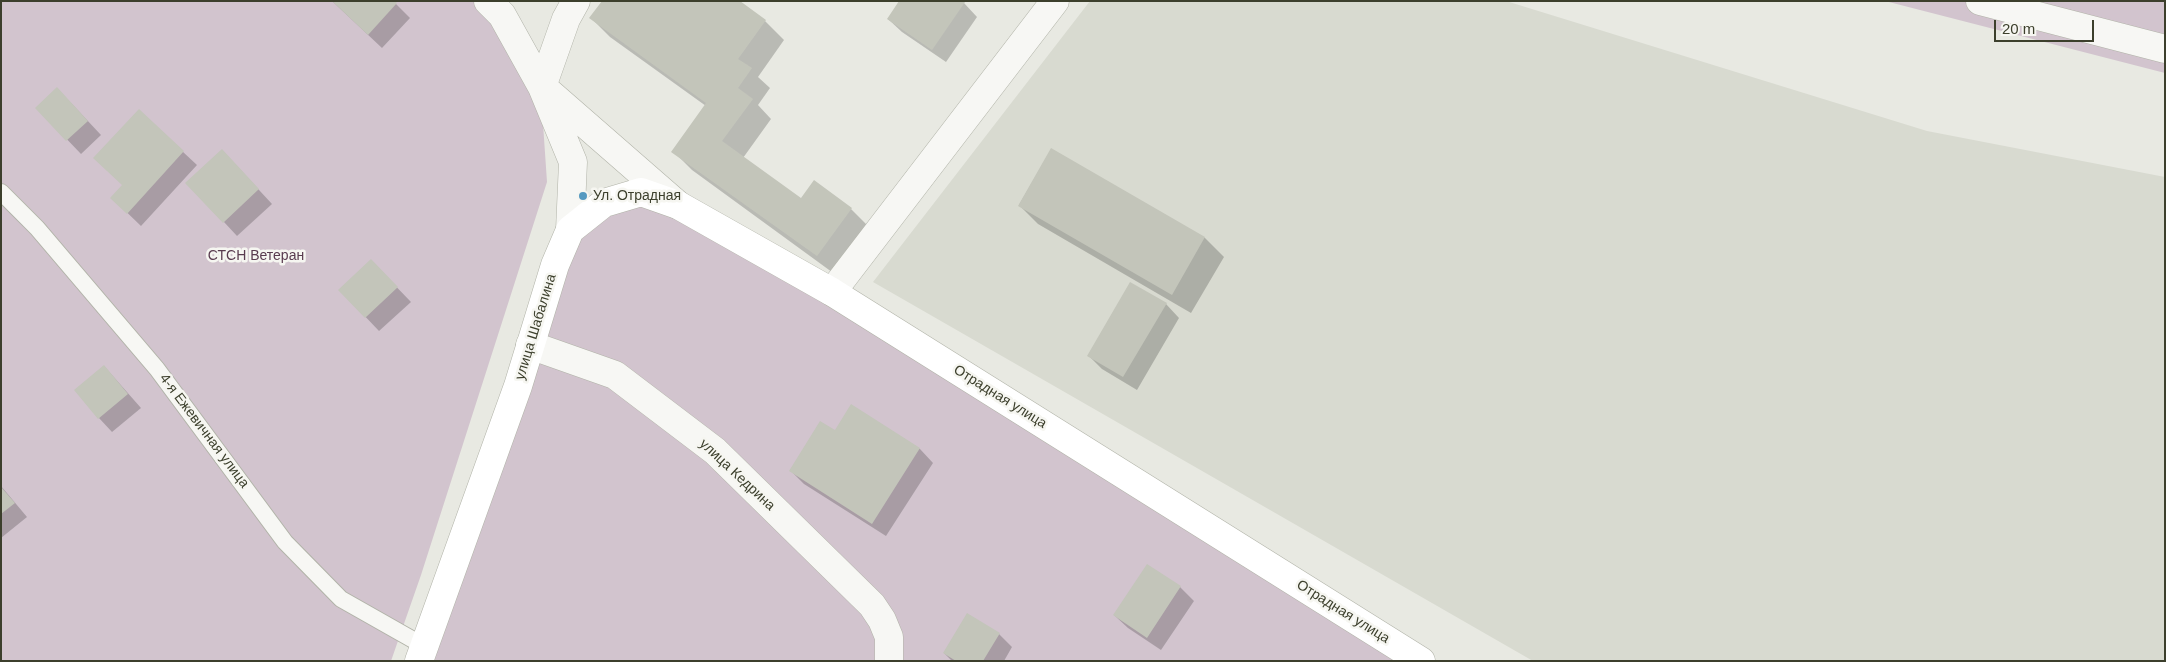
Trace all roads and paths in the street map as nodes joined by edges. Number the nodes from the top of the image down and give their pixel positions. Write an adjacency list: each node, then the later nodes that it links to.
1 (488, 1): 6 (street, улица Шабалина)
2 (576, 1): 6 (street)
3 (1055, 1): 10 (street)
4 (1980, 1): 5 (street)
5 (2165, 49)
6 (542, 87): 8 (street); 9 (street, улица Шабалина)
7 (1, 192): 12 (lane, 4-я Ежевичная улица)
8 (678, 205): 9 (main road, Отрадная улица); 10 (main road, Отрадная улица)
9 (570, 230): 11 (main road, улица Шабалина)
10 (832, 292): 14 (main road, Отрадная улица)
11 (530, 345): 12 (main road, улица Шабалина); 13 (street, улица Кедрина)
12 (421, 654)
13 (889, 661)
14 (1421, 661)

